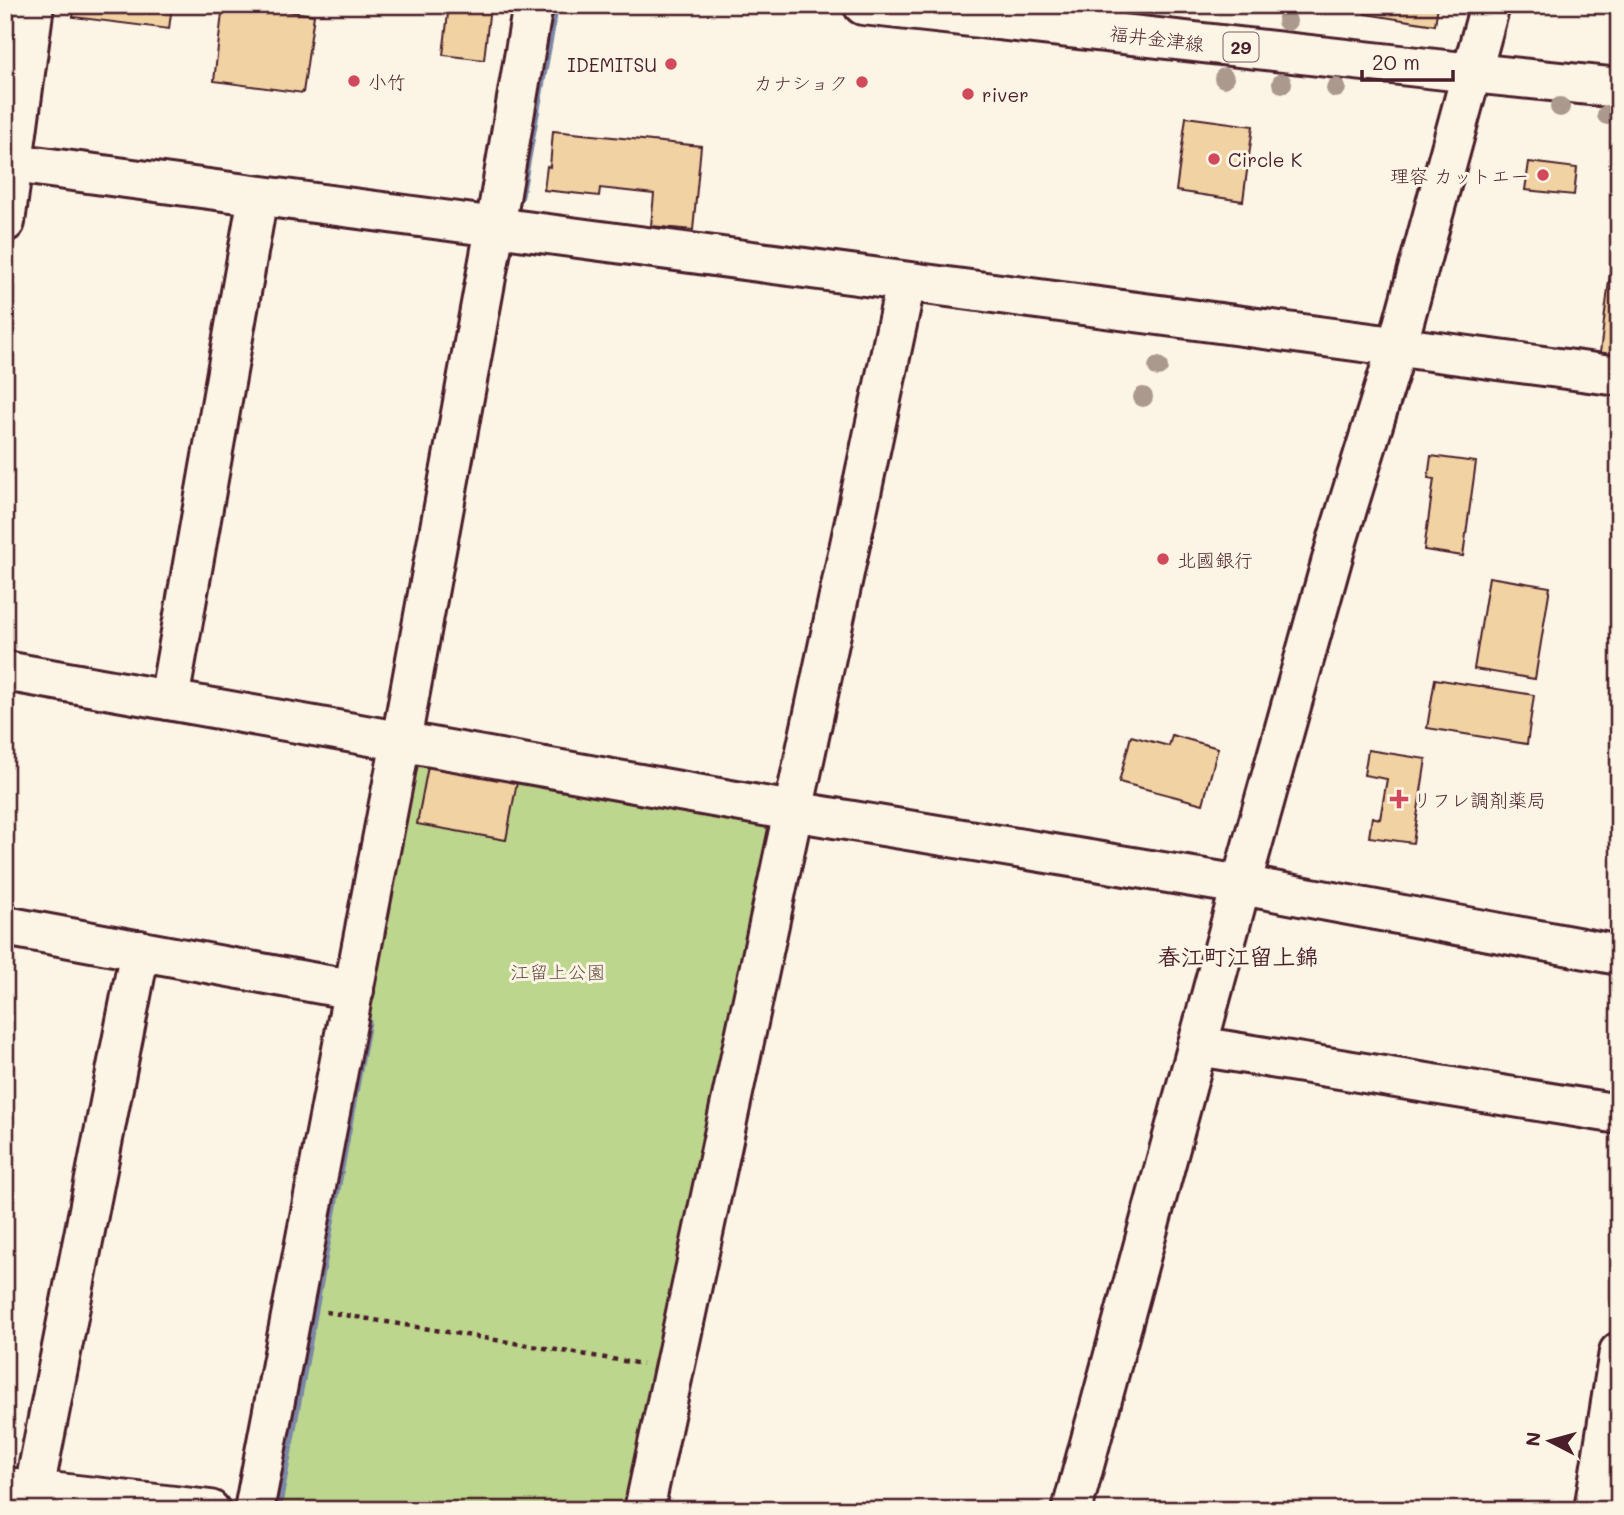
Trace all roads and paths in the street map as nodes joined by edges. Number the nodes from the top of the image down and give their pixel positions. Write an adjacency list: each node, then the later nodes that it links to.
1 (34, 5): 8 (street)
2 (533, 5): 11 (street)
3 (863, 5): 5 (street, 福井金津線 / 29)
4 (1490, 5): 6 (street)
5 (1102, 18): 6 (street, 福井金津線 / 29)
6 (1472, 74): 7 (street, 福井金津線 / 29); 13 (street)
7 (1619, 88)
8 (9, 163): 9 (street); 10 (street)
9 (258, 196): 11 (street); 16 (street)
10 (5, 222)
11 (495, 228): 12 (street); 17 (street)
12 (906, 282): 13 (street); 18 (street)
13 (1397, 347): 14 (street); 19 (street)
14 (1619, 376)
15 (5, 671): 16 (street)
16 (169, 700): 17 (street)
17 (401, 741): 18 (street); 23 (street)
18 (792, 811): 19 (street); 28 (street)
19 (1241, 885): 22 (street); 24 (street)
20 (5, 926): 21 (street)
21 (139, 950): 23 (street); 29 (street)
22 (1619, 954)
23 (354, 990): 26 (street)
24 (1197, 1046): 25 (street); 33 (street)
25 (1619, 1114)
26 (293, 1307): 28 (path); 31 (street)
27 (1619, 1352): 34 (street)
28 (674, 1369): 32 (street)
29 (20, 1488): 30 (street)
30 (210, 1510)
31 (254, 1510)
32 (644, 1510)
33 (1072, 1510)
34 (1594, 1510)

